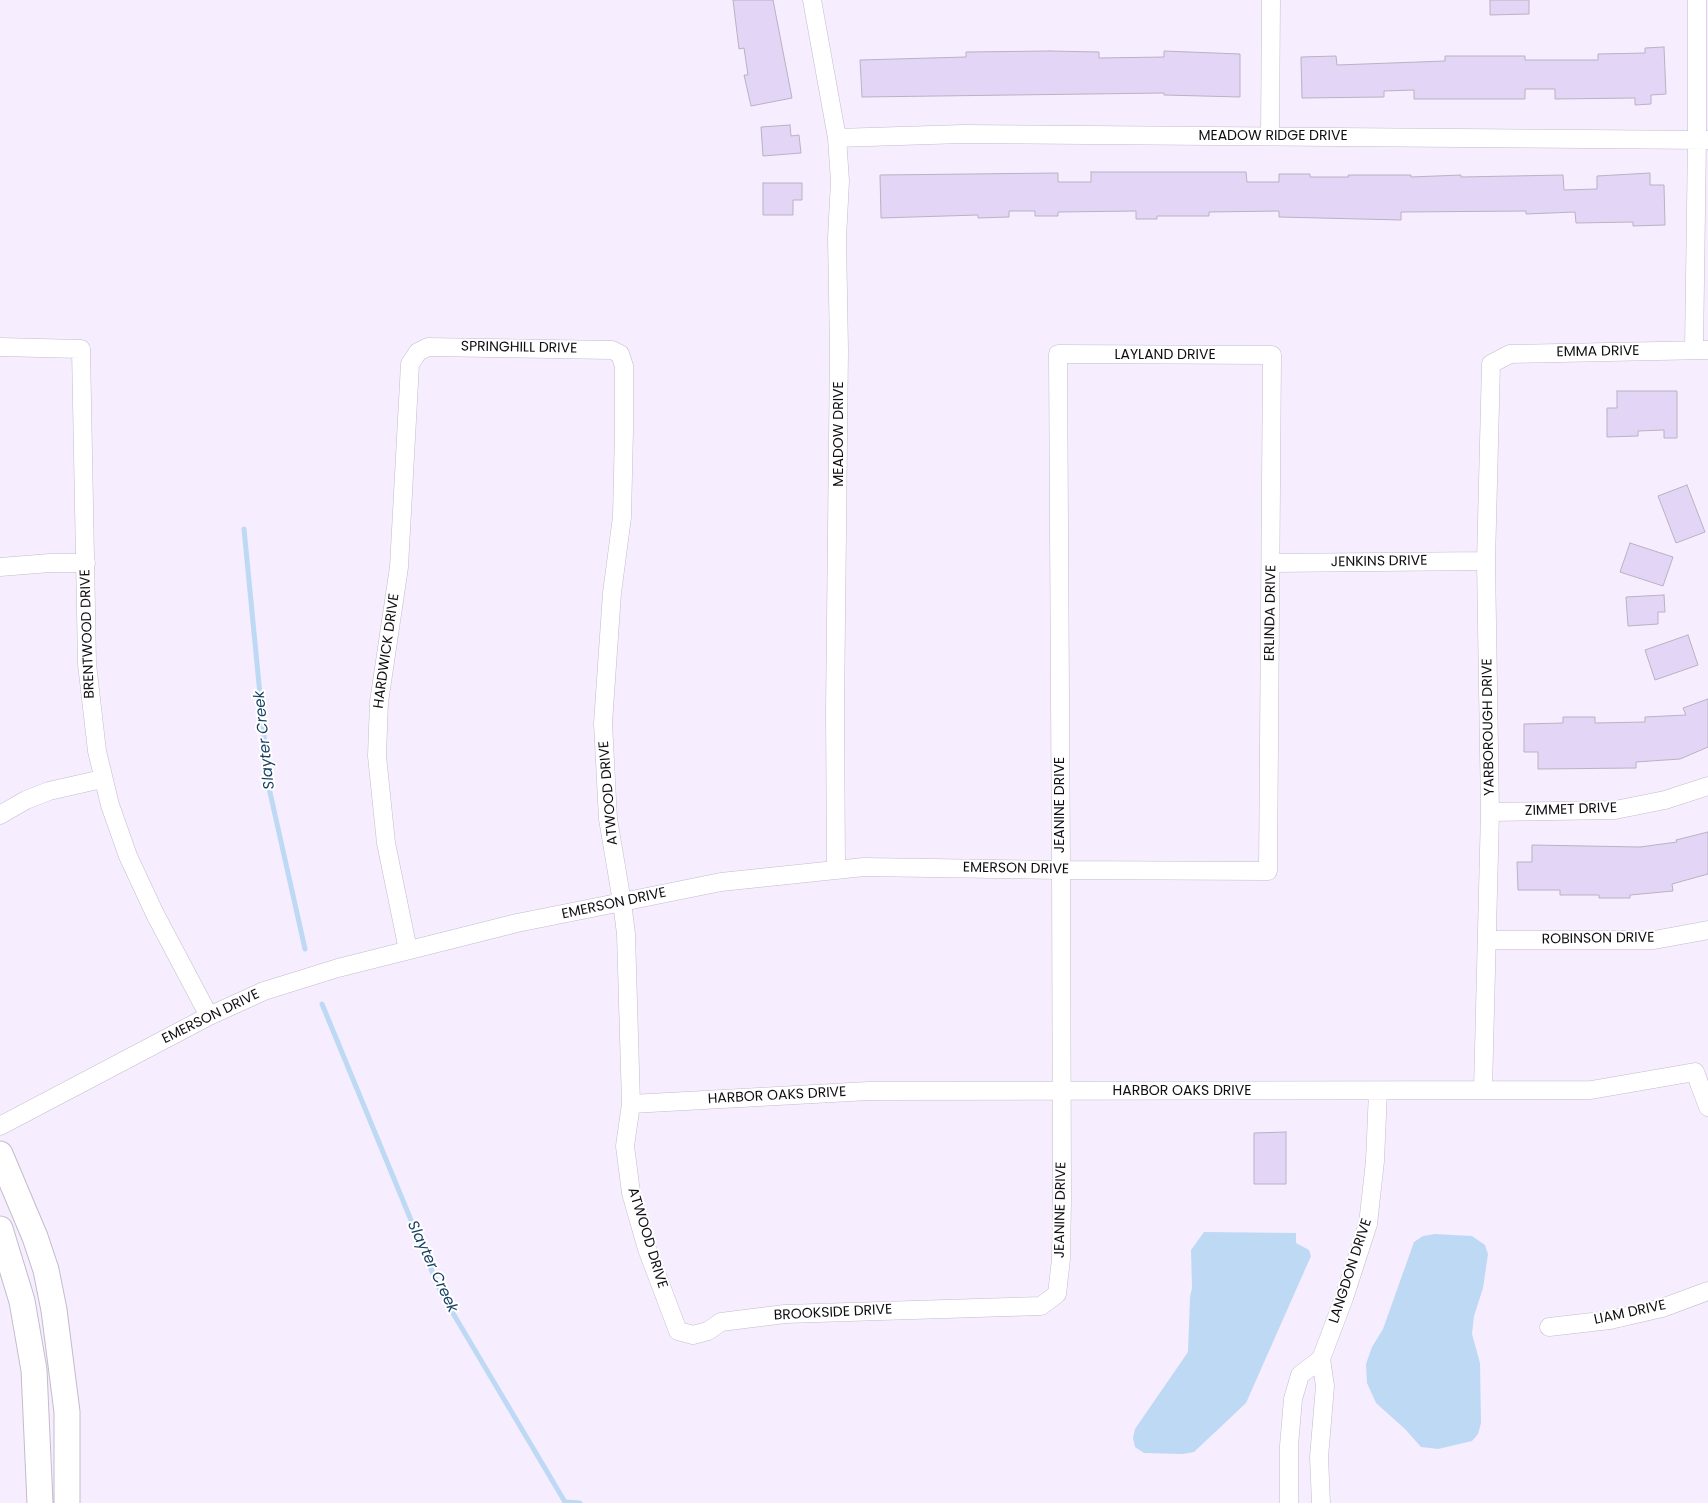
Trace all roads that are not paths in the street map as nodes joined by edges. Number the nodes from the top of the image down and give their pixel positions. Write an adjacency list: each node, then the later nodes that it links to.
1 (812, 0): 5 (street, MEADOW DRIVE)
2 (1271, 0): 4 (street)
3 (1696, 0): 6 (street)
4 (1270, 136): 5 (street, MEADOW RIDGE DRIVE); 6 (street, MEADOW RIDGE DRIVE)
5 (837, 138): 22 (street, MEADOW DRIVE)
6 (1703, 140): 8 (street)
7 (0, 348): 15 (street, BRENTWOOD DRIVE)
8 (1701, 350): 13 (street, EMMA DRIVE)
9 (418, 352): 10 (street, SPRINGHILL DRIVE); 28 (street, HARDWICK DRIVE)
10 (620, 354): 25 (street, ATWOOD DRIVE)
11 (1058, 354): 12 (street, LAYLAND DRIVE); 23 (street, JEANINE DRIVE)
12 (1272, 355): 16 (street, ERLINDA DRIVE)
13 (1491, 364): 14 (street, YARBOROUGH DRIVE)
14 (1486, 561): 16 (street, JENKINS DRIVE); 20 (street, YARBOROUGH DRIVE)
15 (86, 563): 17 (street); 18 (street, BRENTWOOD DRIVE)
16 (1271, 563): 24 (street, ERLINDA DRIVE)
17 (0, 567)
18 (102, 779): 21 (street); 29 (street, BRENTWOOD DRIVE)
19 (1708, 786): 20 (street, ZIMMET DRIVE)
20 (1490, 812): 27 (street, YARBOROUGH DRIVE)
21 (0, 815)
22 (836, 870): 23 (street, EMERSON DRIVE); 25 (street, EMERSON DRIVE)
23 (1061, 870): 24 (street, EMERSON DRIVE); 31 (street, JEANINE DRIVE)
24 (1268, 871)
25 (622, 902): 28 (street, EMERSON DRIVE); 33 (street, ATWOOD DRIVE)
26 (1708, 930): 27 (street, ROBINSON DRIVE)
27 (1487, 940): 30 (street, YARBOROUGH DRIVE)
28 (408, 950): 29 (street, EMERSON DRIVE)
29 (209, 1016): 35 (street, EMERSON DRIVE)
30 (1483, 1089): 32 (street, HARBOR OAKS DRIVE); 34 (street, HARBOR OAKS DRIVE)
31 (1062, 1090): 32 (street, HARBOR OAKS DRIVE); 33 (street, HARBOR OAKS DRIVE); 39 (street, JEANINE DRIVE)
32 (1378, 1091): 42 (street, LANGDON DRIVE)
33 (631, 1104): 40 (street, ATWOOD DRIVE)
34 (1708, 1107)
35 (0, 1126)
36 (0, 1154): 44 (street)
37 (0, 1229): 43 (street)
38 (1708, 1291): 41 (street, LIAM DRIVE)
39 (1010, 1307): 40 (street, BROOKSIDE DRIVE)
40 (672, 1315)
41 (1549, 1327)
42 (1321, 1359): 45 (street); 46 (street, LANGDON DRIVE)
43 (40, 1503)
44 (67, 1503)
45 (1289, 1503)
46 (1321, 1503)

